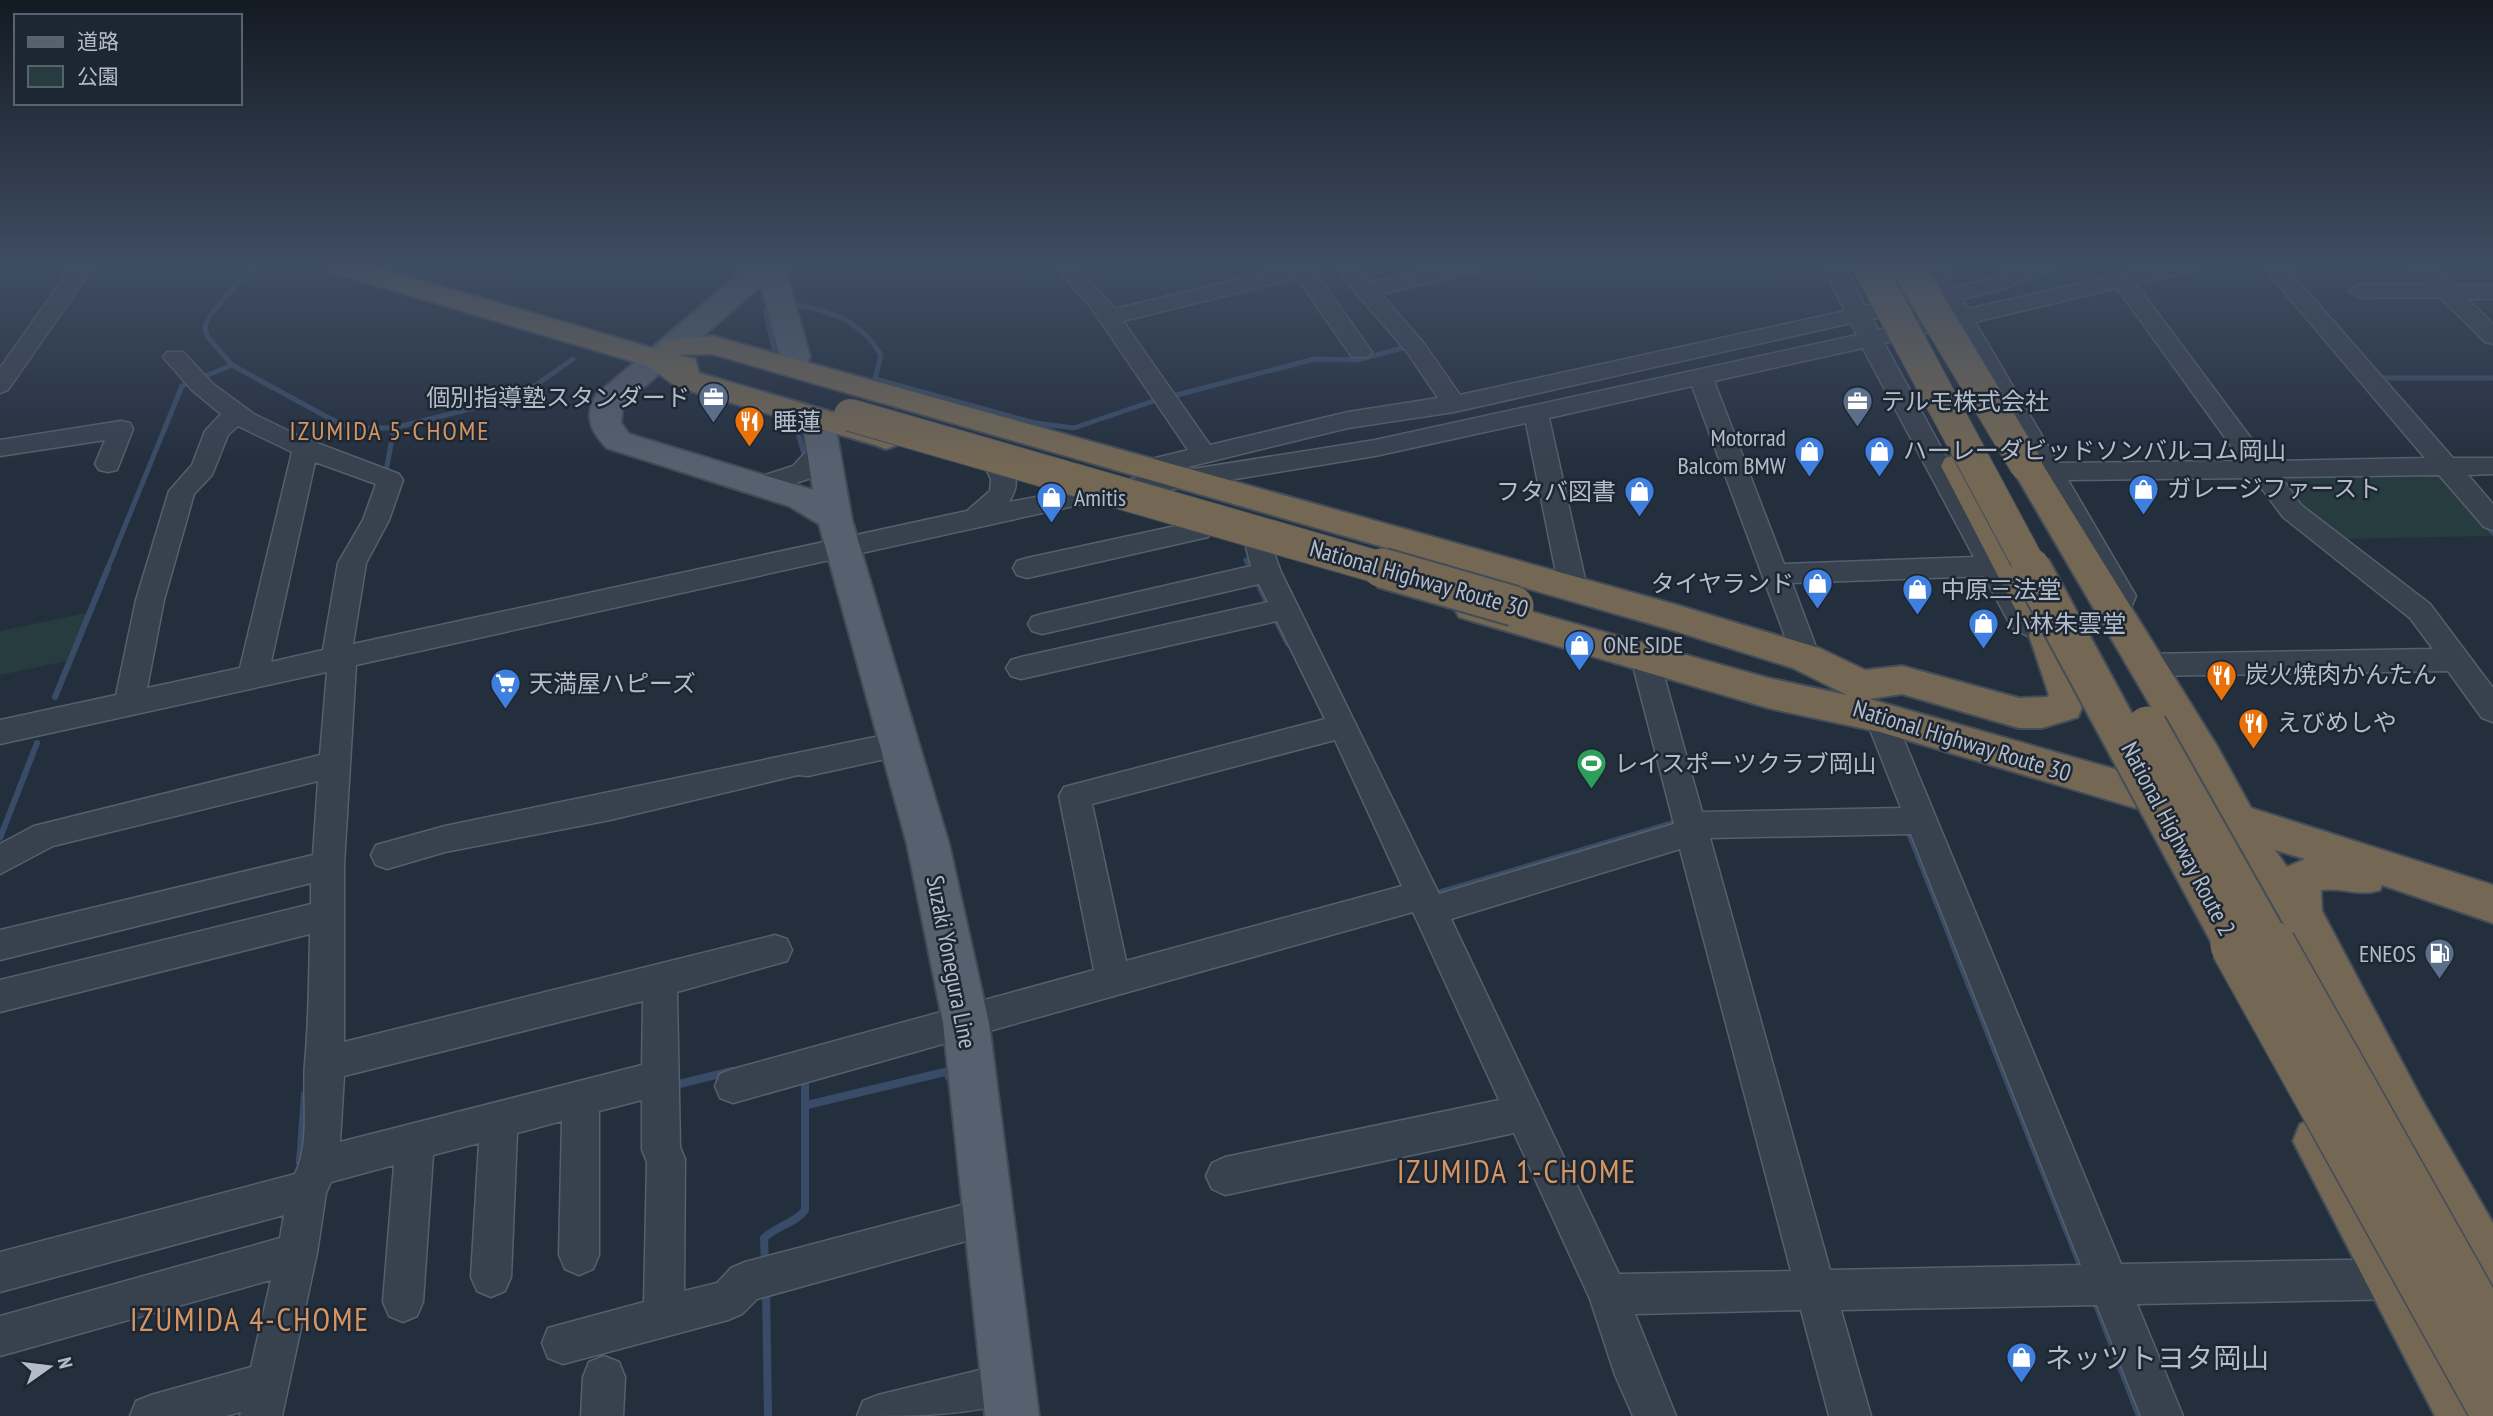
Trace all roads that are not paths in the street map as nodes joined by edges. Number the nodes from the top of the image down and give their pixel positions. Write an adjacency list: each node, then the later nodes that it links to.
1 (37, 332): 24 (street)
2 (594, 332): 20 (highway, National Highway Route 30)
3 (690, 332): 20 (main road)
4 (789, 332): 22 (main road)
5 (1125, 332): 34 (street)
6 (1348, 332): 19 (street)
7 (1403, 332): 25 (street)
8 (1782, 332): 25 (street)
9 (1863, 332): 18 (street)
10 (1887, 332): 55 (highway)
11 (1904, 332): 114 (highway, National Highway Route 2, bridge)
12 (1912, 332): 18 (street)
13 (1926, 332): 110 (highway, National Highway Route 2, bridge)
14 (1951, 332): 38 (highway, bridge)
15 (1970, 332): 38 (street)
16 (2160, 332): 39 (street)
17 (2330, 332): 37 (street)
18 (1866, 346): 23 (street); 48 (street)
19 (1360, 352)
20 (666, 353): 22 (highway); 28 (highway, National Highway Route 30); 28 (highway); 41 (main road)
21 (175, 356): 27 (street)
22 (793, 367): 36 (highway)
23 (1700, 376): 26 (street); 51 (street)
24 (0, 385)
25 (1456, 404): 29 (street); 34 (street)
26 (1536, 413): 29 (street); 52 (street)
27 (236, 414): 31 (street); 64 (street)
28 (839, 421): 40 (highway); 41 (street); 47 (main road, Suzaki Yonegura Line); 63 (highway, National Highway Route 30, bridge)
29 (1472, 427): 32 (street)
30 (0, 448): 33 (street)
31 (305, 449): 58 (street); 62 (street)
32 (1291, 463): 34 (street); 43 (street)
33 (108, 464)
34 (1194, 466): 36 (highway); 42 (street); 43 (highway)
35 (2493, 466): 37 (street)
36 (1150, 467): 42 (street)
37 (2446, 467): 39 (street); 45 (street)
38 (2040, 468): 39 (street); 60 (highway)
39 (2261, 469): 59 (street)
40 (1000, 471): 42 (highway); 44 (street)
41 (762, 485): 47 (main road)
42 (1083, 495): 44 (street); 46 (highway)
43 (1257, 499): 52 (highway)
44 (974, 518): 47 (street)
45 (2493, 521)
46 (1199, 530): 49 (highway); 50 (street)
47 (839, 533): 58 (street); 68 (main road, Suzaki Yonegura Line)
48 (1993, 566): 51 (street); 55 (street)
49 (1259, 567): 53 (street); 54 (street); 56 (highway)
50 (1027, 568)
51 (1776, 574): 57 (street)
52 (1573, 588): 57 (highway)
53 (1277, 610): 61 (street); 66 (street)
54 (1042, 624)
55 (2047, 635): 63 (highway); 70 (highway)
56 (1645, 658): 63 (highway); 73 (street)
57 (1805, 658): 63 (highway)
58 (339, 659): 62 (street); 69 (street)
59 (2456, 660): 60 (street); 65 (street)
60 (2146, 665): 71 (highway)
61 (1021, 668)
62 (253, 677): 64 (street)
63 (1870, 701): 70 (highway, National Highway Route 30); 72 (street)
64 (129, 704): 67 (street)
65 (2493, 710)
66 (1336, 728): 78 (street); 84 (street)
67 (0, 732)
68 (899, 744): 74 (street); 87 (main road, Suzaki Yonegura Line)
69 (328, 766): 75 (street); 76 (street)
70 (2123, 776): 71 (highway, National Highway Route 30); 103 (highway)
71 (2228, 805): 77 (highway, National Highway Route 30); 79 (highway, National Highway Route 30); 83 (highway)
72 (1910, 821): 73 (street); 104 (street)
73 (1691, 828): 78 (street); 105 (street)
74 (387, 855)
75 (0, 860)
76 (322, 866): 81 (street); 88 (street)
77 (2493, 879)
78 (1420, 900): 84 (street); 92 (street)
79 (2493, 906): 83 (highway)
80 (311, 919): 86 (street)
81 (0, 945)
82 (775, 950): 85 (street)
83 (2320, 953): 101 (highway)
84 (1112, 974): 87 (street)
85 (660, 981): 88 (street); 89 (street)
86 (0, 996)
87 (966, 1023): 90 (street); 97 (main road, Suzaki Yonegura Line)
88 (323, 1064): 96 (street)
89 (660, 1086): 91 (street); 108 (street)
90 (733, 1086)
91 (581, 1106): 93 (street); 99 (street)
92 (1514, 1115): 95 (street); 106 (street)
93 (499, 1129): 94 (street); 102 (street)
94 (414, 1153): 96 (street); 107 (street)
95 (1225, 1176)
96 (313, 1178): 98 (street); 100 (street)
97 (988, 1217): 108 (street); 113 (main road, Suzaki Yonegura Line)
98 (297, 1252): 109 (street); 112 (street)
99 (579, 1255)
100 (0, 1272)
101 (2493, 1276): 103 (street)
102 (491, 1277)
103 (2391, 1279): 104 (street); 120 (highway)
104 (2110, 1286): 105 (street); 119 (street)
105 (1815, 1289): 106 (street); 118 (street)
106 (1608, 1294): 117 (street)
107 (403, 1302)
108 (664, 1318): 111 (street)
109 (0, 1336)
110 (2493, 1338)
111 (563, 1343)
112 (265, 1399): 115 (street)
113 (1010, 1400): 116 (street)
114 (2493, 1409)
115 (163, 1414)
116 (878, 1416)
117 (1655, 1416)
118 (1850, 1416)
119 (2162, 1416)
120 (2465, 1416)

